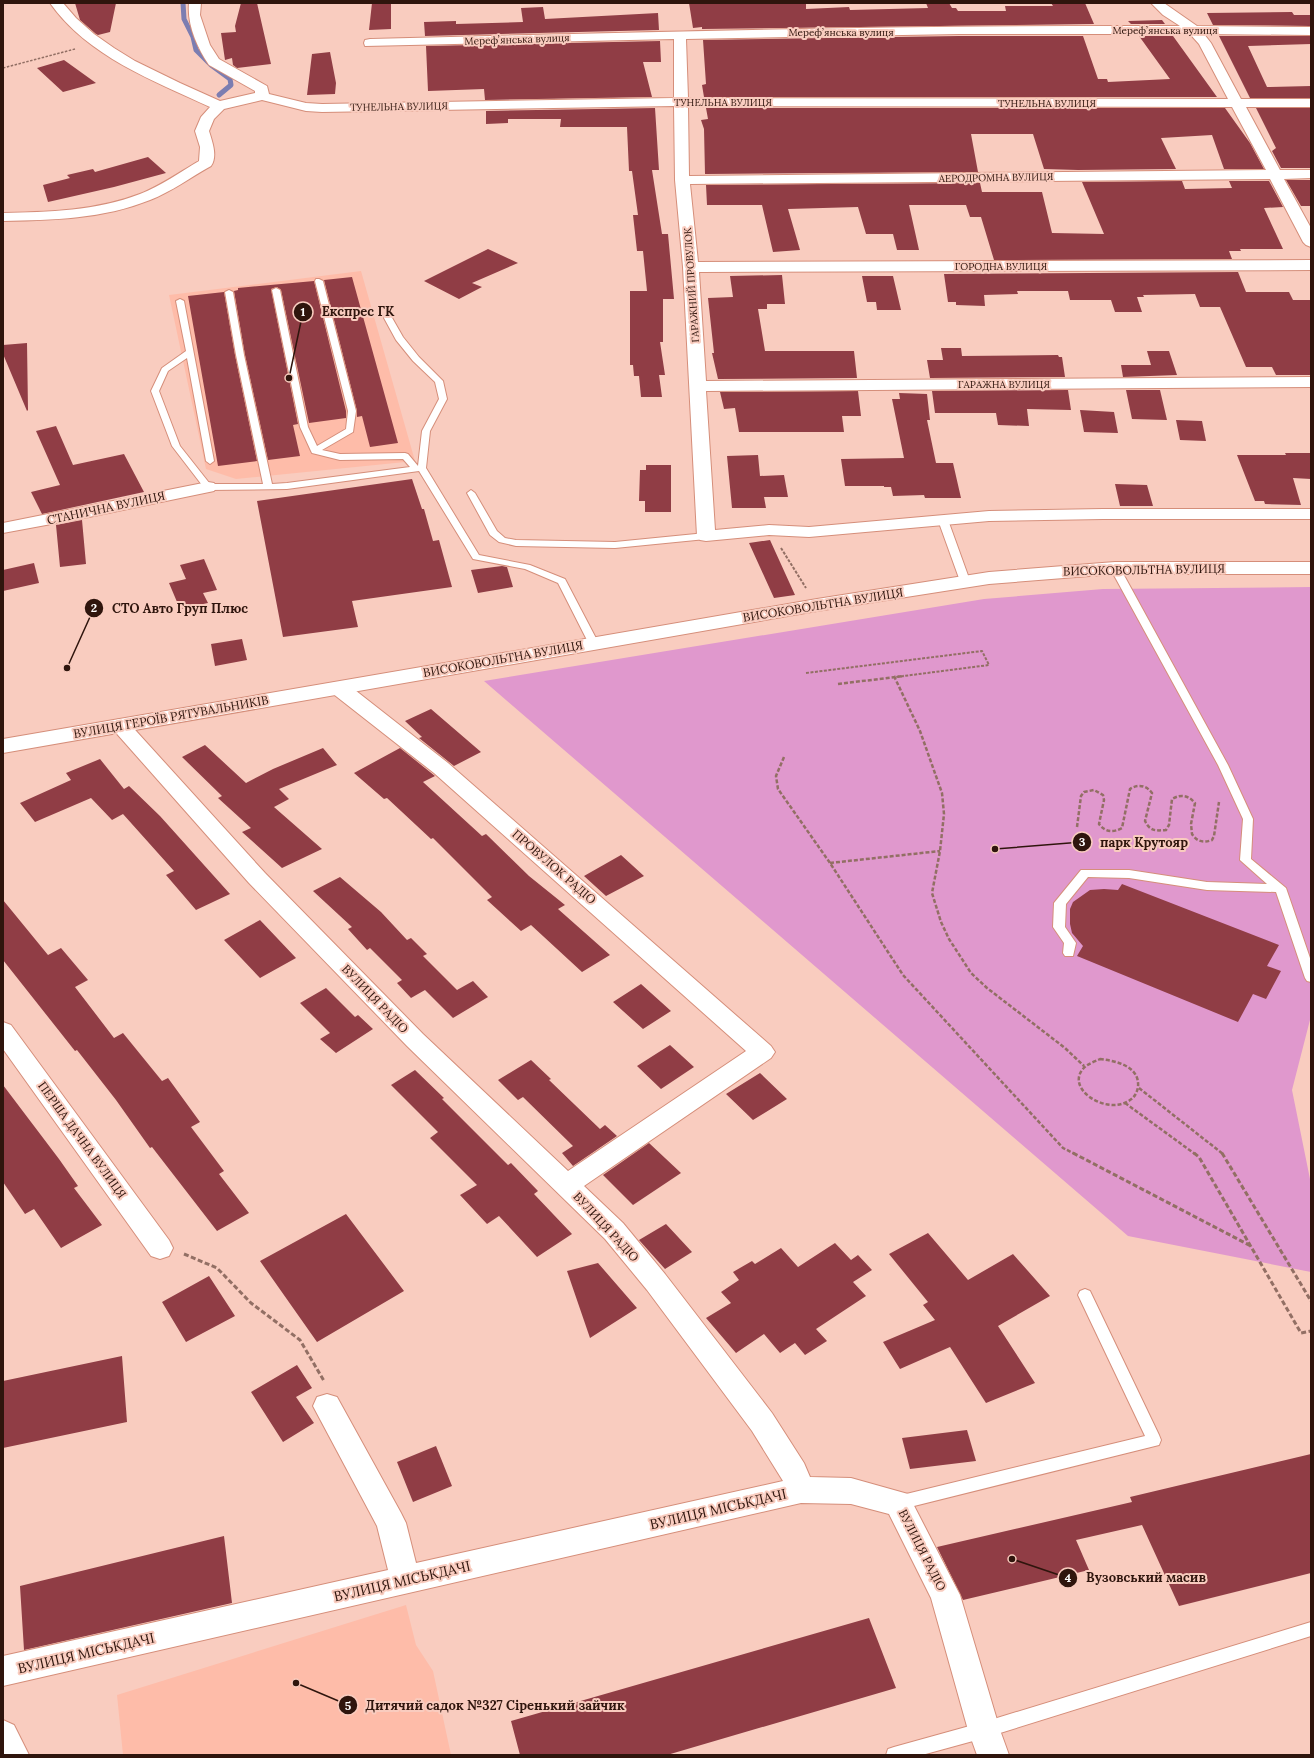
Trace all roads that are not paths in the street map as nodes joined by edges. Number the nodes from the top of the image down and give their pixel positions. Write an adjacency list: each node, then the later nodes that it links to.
1 (56, 3): 12 (street)
2 (195, 3): 8 (street)
3 (1157, 3): 4 (street)
4 (1193, 29): 5 (street, Мерефʼянська вулиця); 6 (street, Мерефʼянська вулиця); 10 (street)
5 (1311, 31)
6 (680, 34): 7 (street, Мерефʼянська вулиця); 9 (street, ГАРАЖНИЙ ПРОВУЛОК)
7 (370, 43)
8 (262, 96): 9 (street, ТУНЕЛЬНА ВУЛИЦЯ); 12 (street)
9 (681, 102): 10 (street, ТУНЕЛЬНА ВУЛИЦЯ); 15 (street, ГАРАЖНИЙ ПРОВУЛОК)
10 (1238, 103): 11 (street, ТУНЕЛЬНА ВУЛИЦЯ); 13 (street)
11 (1311, 103)
12 (219, 106): 16 (street)
13 (1275, 174): 14 (street, АЕРОДРОМНА ВУЛИЦЯ); 15 (street, АЕРОДРОМНА ВУЛИЦЯ); 17 (street)
14 (1311, 174)
15 (682, 180): 19 (street, ГАРАЖНИЙ ПРОВУЛОК)
16 (3, 217)
17 (1311, 242)
18 (1311, 265): 19 (street, ГОРОДНА ВУЛИЦЯ)
19 (691, 267): 27 (street, ГАРАЖНИЙ ПРОВУЛОК)
20 (320, 281): 28 (lane)
21 (276, 290): 28 (lane)
22 (229, 292): 31 (lane)
23 (180, 301): 25 (lane)
24 (388, 318): 30 (lane)
25 (190, 352): 29 (lane); 32 (lane)
26 (1311, 382): 27 (street, ГАРАЖНА ВУЛИЦЯ)
27 (697, 386): 37 (street, ГАРАЖНИЙ ПРОВУЛОК)
28 (315, 451): 30 (lane)
29 (210, 462)
30 (419, 468): 31 (lane); 41 (lane)
31 (268, 486): 32 (lane)
32 (208, 487): 36 (street, СТАНИЧНА ВУЛИЦЯ)
33 (470, 493): 37 (lane)
34 (1311, 514): 35 (street)
35 (943, 520): 37 (street); 40 (lane)
36 (3, 528)
37 (706, 536)
38 (1115, 568): 39 (street, ВИСОКОВОЛЬТНА ВУЛИЦЯ); 40 (street, ВИСОКОВОЛЬТНА ВУЛИЦЯ); 45 (lane)
39 (1311, 568)
40 (965, 581): 41 (street, ВИСОКОВОЛЬТНА ВУЛИЦЯ)
41 (594, 644): 42 (street, ВИСОКОВОЛЬТНА ВУЛИЦЯ)
42 (339, 688): 43 (street, ВУЛИЦЯ ГЕРОЇВ РЯТУВАЛЬНИКІВ); 49 (street, ПРОВУЛОК РАДІО)
43 (120, 726): 44 (street, ВУЛИЦЯ ГЕРОЇВ РЯТУВАЛЬНИКІВ); 49 (street, ВУЛИЦЯ РАДІО)
44 (3, 746)
45 (1280, 888): 46 (lane); 47 (lane)
46 (1069, 953)
47 (1311, 978)
48 (3, 1031): 50 (street, ПЕРША ДАЧНА ВУЛИЦЯ)
49 (566, 1185): 53 (street, ВУЛИЦЯ РАДІО)
50 (160, 1248)
51 (1085, 1295): 54 (lane)
52 (327, 1406): 55 (street)
53 (801, 1490): 54 (street, ВУЛИЦЯ РАДІО); 55 (street, ВУЛИЦЯ МІСЬКДАЧІ)
54 (898, 1503): 58 (street, ВУЛИЦЯ РАДІО)
55 (405, 1580): 57 (street, ВУЛИЦЯ МІСЬКДАЧІ)
56 (1311, 1629): 58 (lane)
57 (3, 1671)
58 (984, 1730): 61 (lane); 62 (street, ВУЛИЦЯ РАДІО)
59 (3, 1736): 60 (street)
60 (12, 1755)
61 (894, 1755)
62 (993, 1755)

